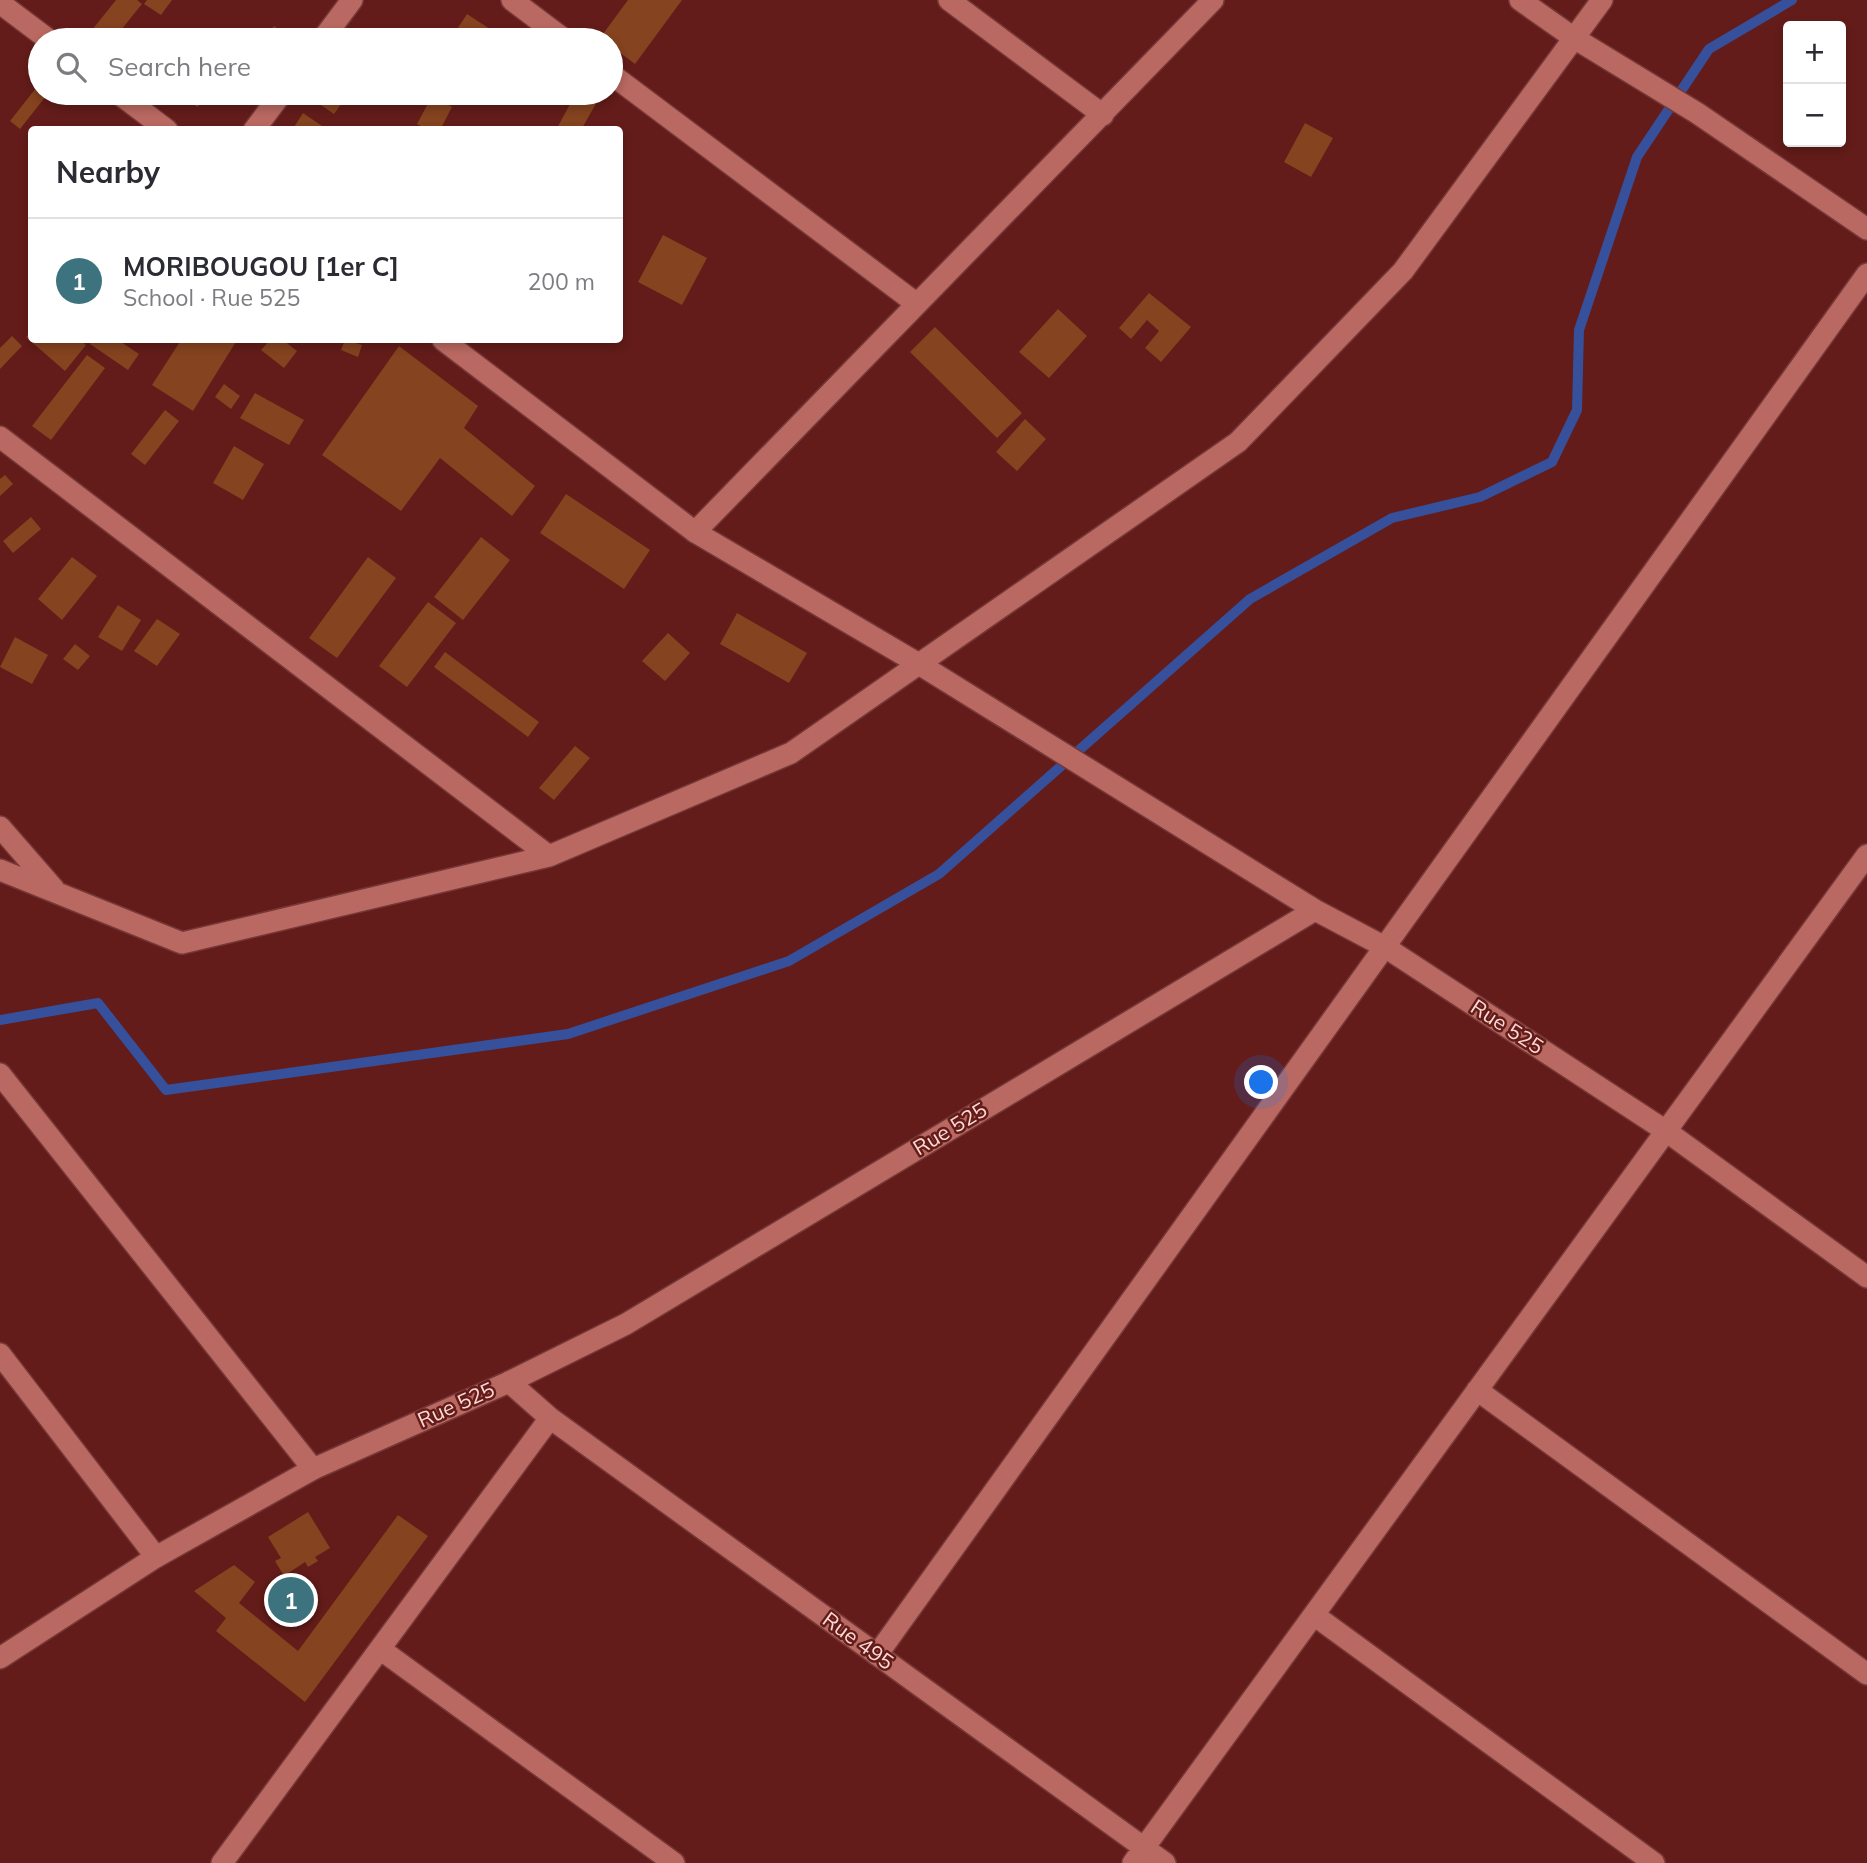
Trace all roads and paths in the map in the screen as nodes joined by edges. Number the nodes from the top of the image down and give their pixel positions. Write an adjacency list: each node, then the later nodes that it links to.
1 (352, 0): 9 (street)
2 (512, 0): 10 (street)
3 (949, 0): 15 (street)
4 (1213, 0): 15 (street)
5 (1520, 0): 11 (street)
6 (1602, 0): 11 (street)
7 (0, 3): 8 (street)
8 (33, 28)
9 (331, 28)
10 (549, 28)
11 (1574, 38): 18 (street); 24 (street)
12 (623, 83): 20 (street)
13 (134, 105): 16 (street)
14 (273, 105): 17 (street)
15 (1102, 115): 20 (street)
16 (162, 126)
17 (257, 126)
18 (1867, 229)
19 (1867, 274): 31 (street)
20 (917, 304): 23 (street)
21 (447, 343): 23 (street)
22 (0, 437): 27 (street)
23 (695, 531): 24 (street)
24 (919, 664): 27 (street); 30 (street)
25 (0, 827): 29 (street)
26 (1867, 855): 33 (street)
27 (549, 856): 29 (street)
28 (0, 870): 29 (street)
29 (57, 893)
30 (1315, 910): 31 (street, Rue 525); 36 (street, Rue 525)
31 (1385, 947): 33 (street, Rue 525); 43 (street)
32 (0, 1074): 39 (street)
33 (1666, 1131): 34 (street, Rue 525); 37 (street)
34 (1867, 1277)
35 (0, 1354): 40 (street)
36 (509, 1381): 38 (street, Rue 495); 39 (street, Rue 525)
37 (1477, 1390): 41 (street); 45 (street)
38 (550, 1418): 42 (street); 43 (street, Rue 495)
39 (313, 1469): 40 (street, Rue 525)
40 (156, 1557): 44 (street, Rue 525)
41 (1314, 1615): 46 (street); 50 (street)
42 (380, 1649): 47 (street); 48 (street)
43 (877, 1655): 46 (street, Rue 495)
44 (0, 1658)
45 (1867, 1674)
46 (1139, 1855): 49 (street, Rue 495)
47 (222, 1863)
48 (674, 1863)
49 (1165, 1863)
50 (1654, 1863)

